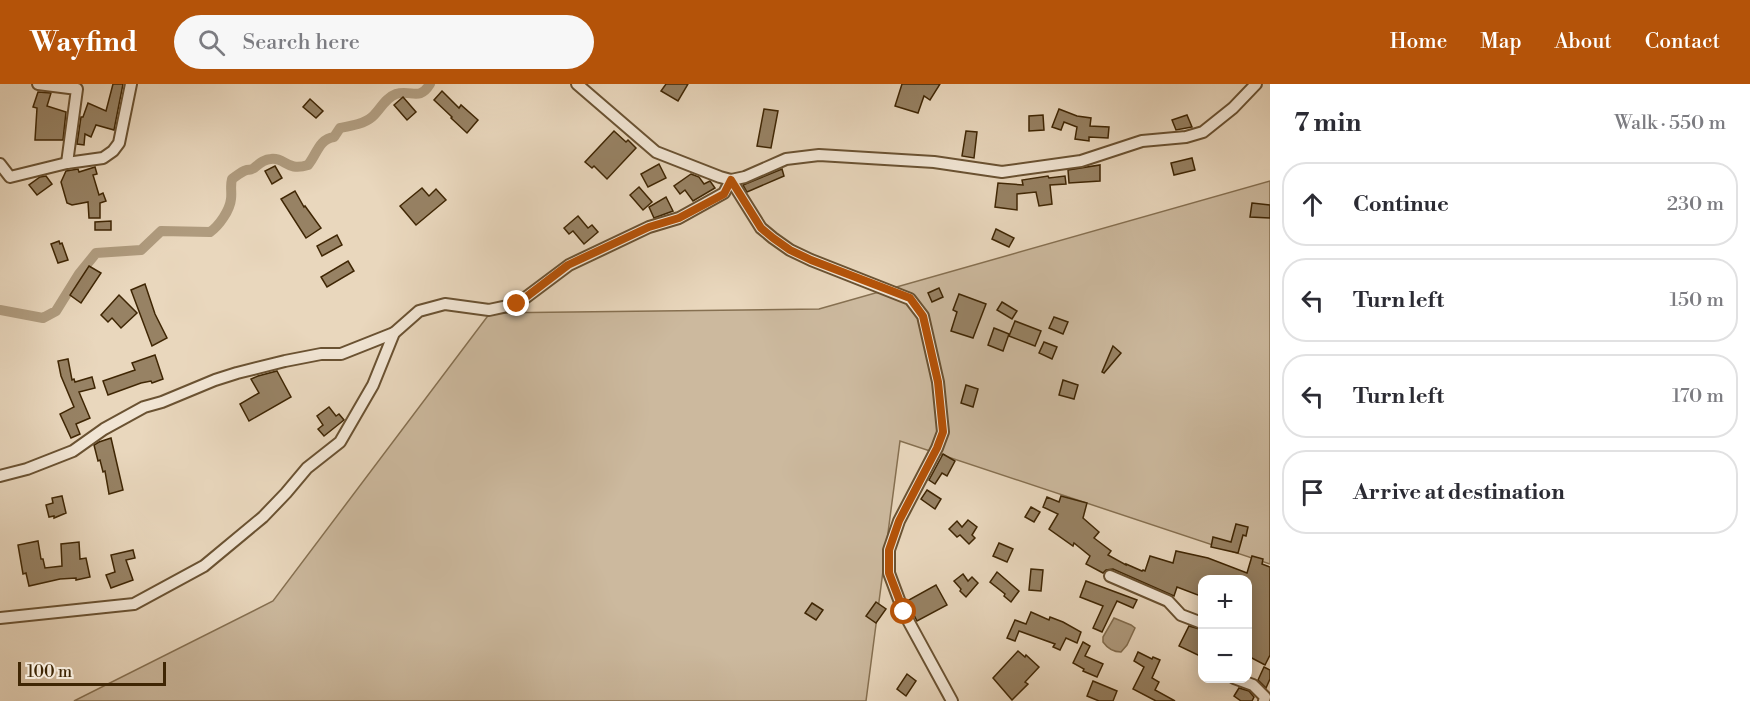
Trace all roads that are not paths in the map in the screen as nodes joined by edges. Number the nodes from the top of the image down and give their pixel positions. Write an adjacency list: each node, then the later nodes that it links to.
1 (38, 84): 5 (street)
2 (131, 84): 5 (street)
3 (577, 84): 7 (street)
4 (1256, 84): 7 (street)
5 (67, 163): 6 (street)
6 (0, 164)
7 (731, 180): 8 (street); 14 (street)
8 (394, 333): 9 (street); 11 (street)
9 (0, 476)
10 (1110, 576): 12 (street)
11 (0, 618)
12 (1198, 621)
13 (1248, 683): 15 (street)
14 (952, 701)
15 (1264, 701)

